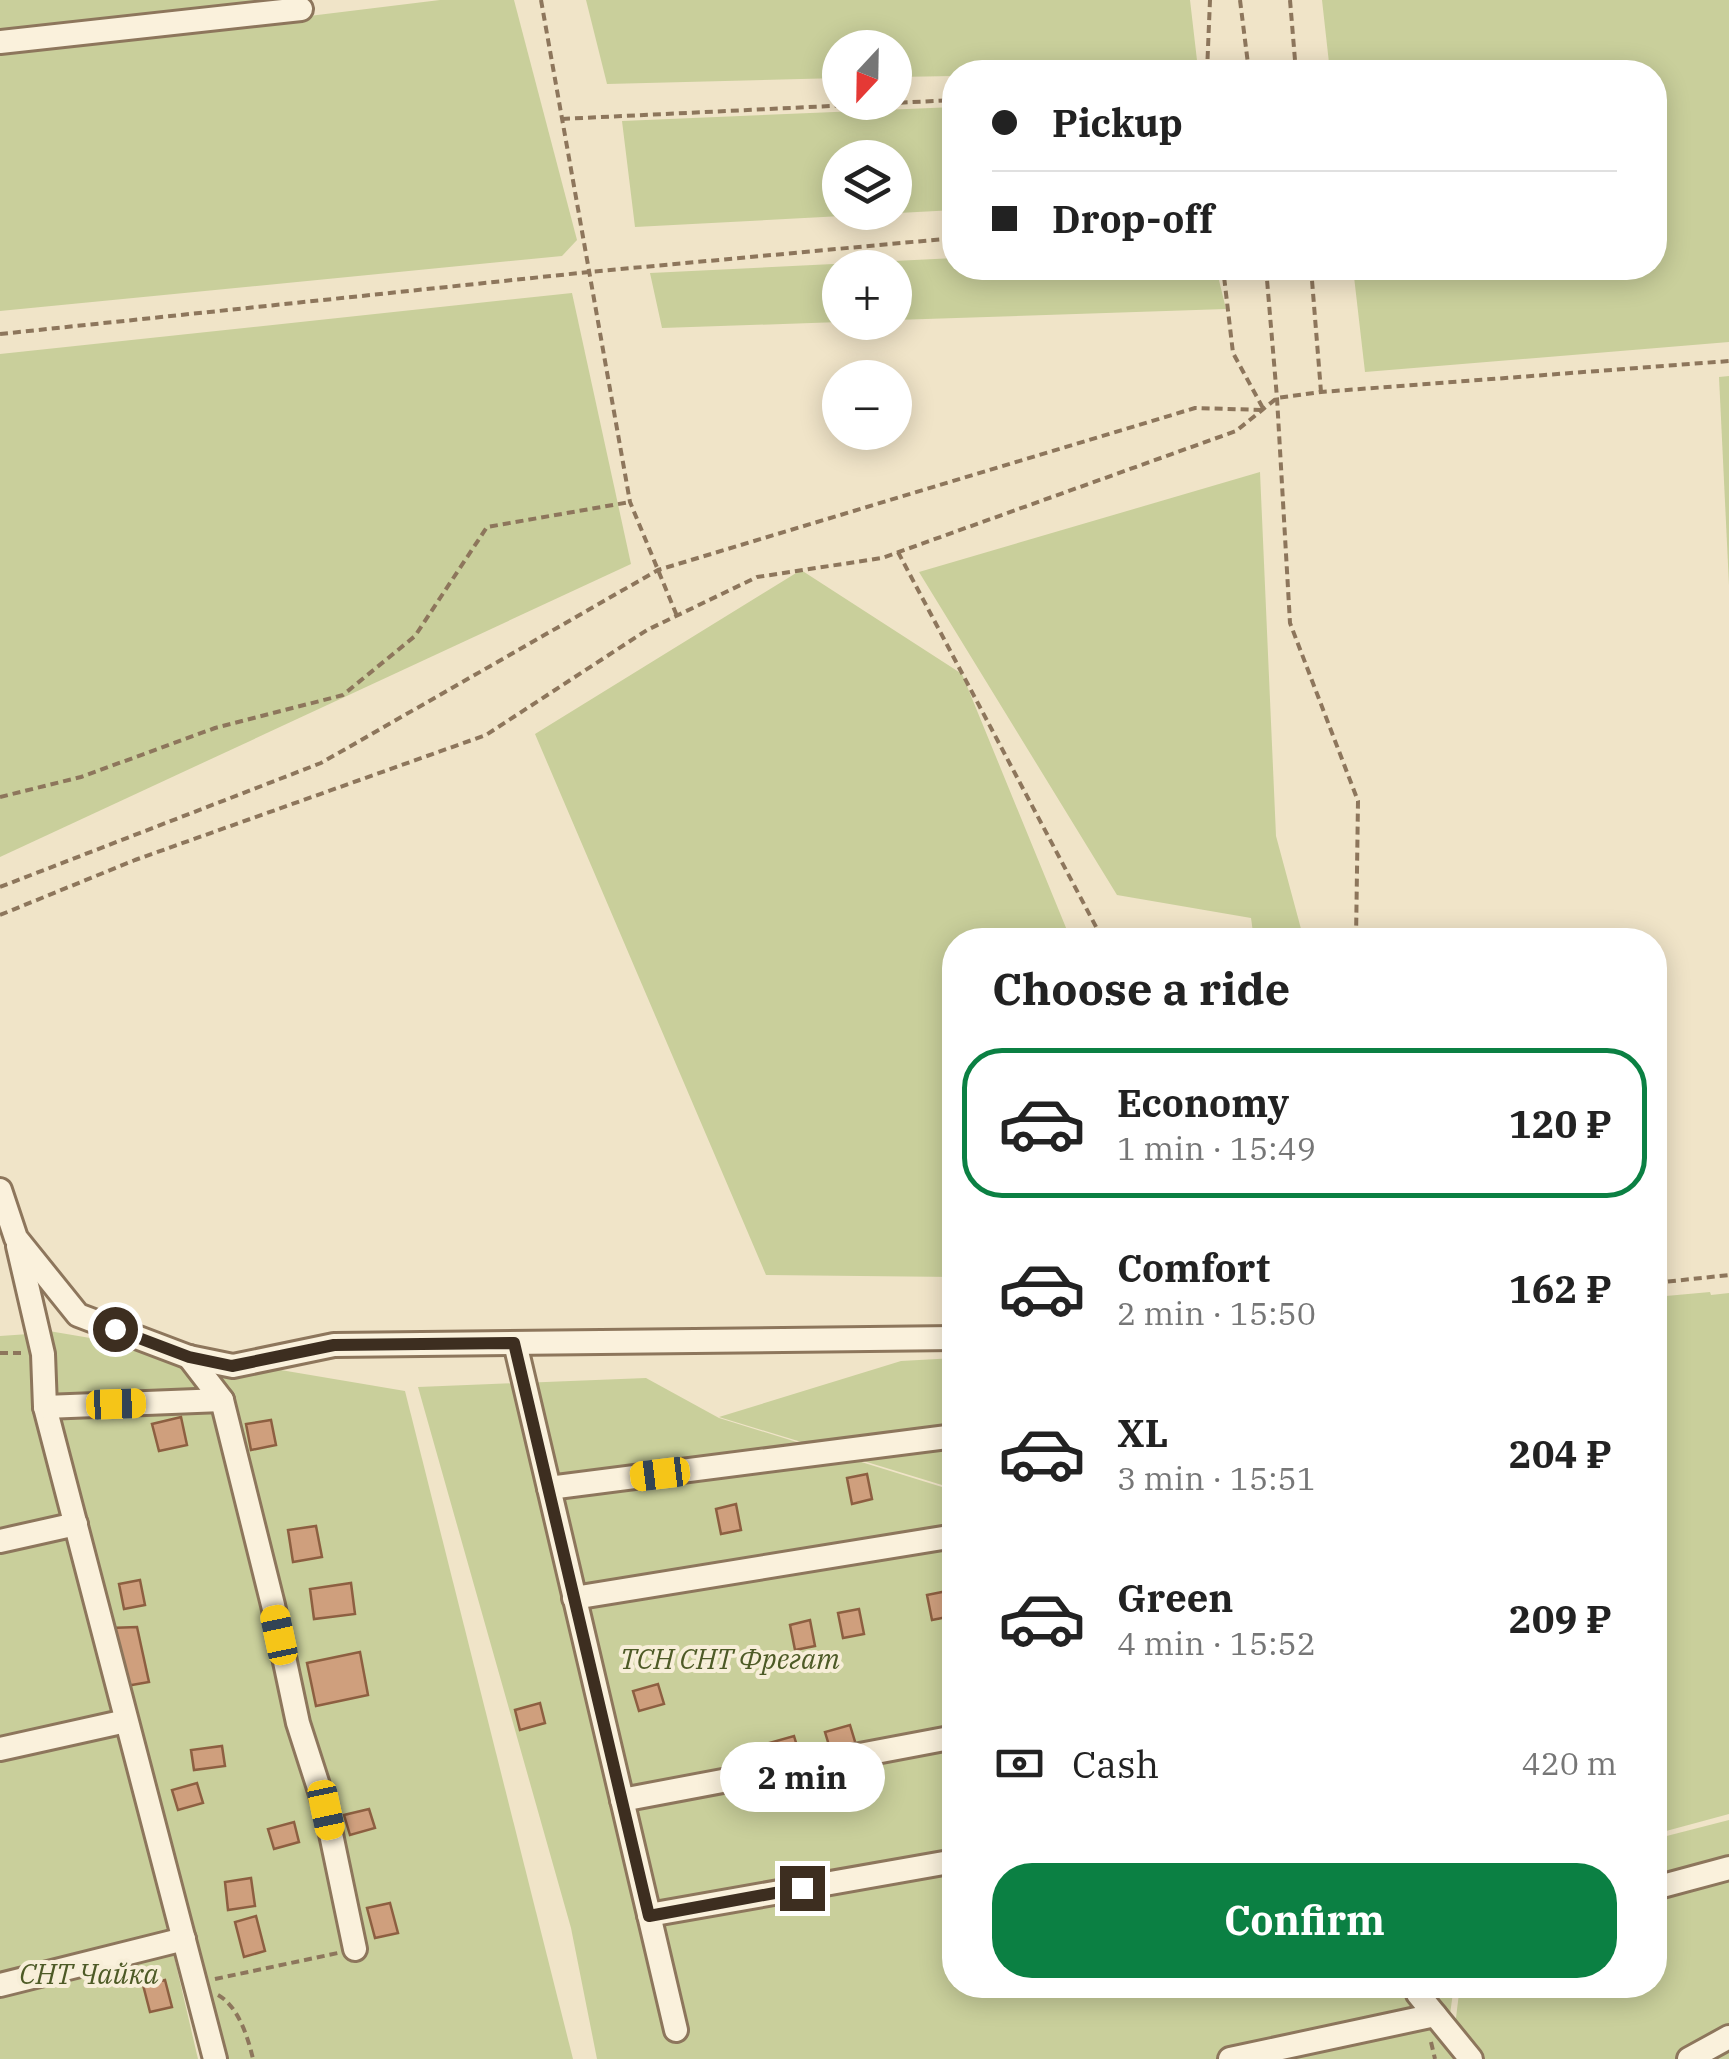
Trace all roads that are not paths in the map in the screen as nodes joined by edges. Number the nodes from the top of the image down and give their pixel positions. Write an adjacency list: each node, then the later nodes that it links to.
1 (301, 9): 2 (street)
2 (0, 42)
3 (0, 1190): 4 (street)
4 (16, 1238): 7 (street); 9 (street)
5 (942, 1338): 6 (street)
6 (514, 1343): 7 (street); 11 (street)
7 (189, 1357): 8 (street)
8 (222, 1400): 9 (street); 25 (street)
9 (45, 1407): 12 (street)
10 (942, 1438): 11 (street)
11 (548, 1488): 15 (street)
12 (76, 1524): 14 (street); 16 (street)
13 (942, 1538): 15 (street)
14 (0, 1541)
15 (574, 1598): 19 (street)
16 (126, 1721): 18 (street); 24 (street)
17 (942, 1739): 19 (street)
18 (0, 1749)
19 (622, 1800): 23 (street)
20 (942, 1863): 23 (street)
21 (1729, 1868): 22 (street)
22 (1667, 1885)
23 (649, 1916): 29 (street)
24 (184, 1939): 26 (street); 31 (street)
25 (355, 1949)
26 (0, 1985)
27 (1421, 1998): 28 (street)
28 (1434, 2015): 32 (street); 33 (street)
29 (676, 2030)
30 (1729, 2037): 34 (street)
31 (215, 2059)
32 (1230, 2059)
33 (1471, 2059)
34 (1689, 2059)

